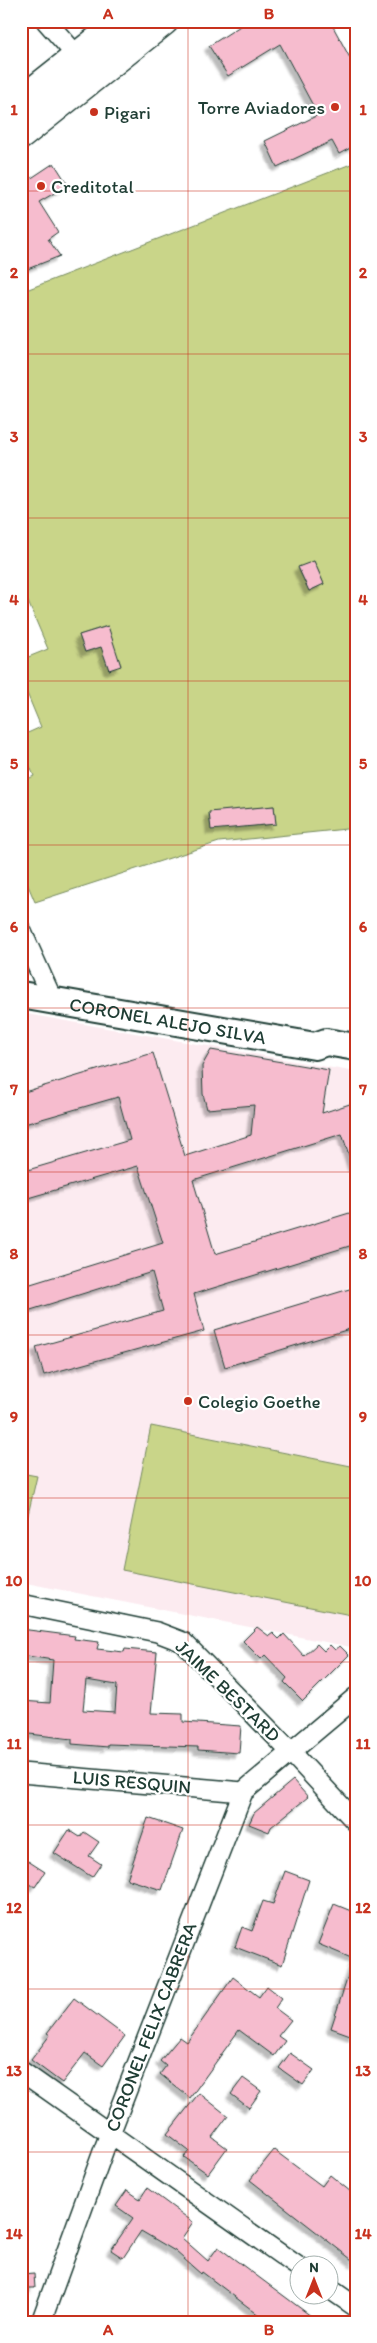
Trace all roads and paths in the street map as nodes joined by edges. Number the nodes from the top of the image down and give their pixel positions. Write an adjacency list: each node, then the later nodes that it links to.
1 (46, 21): 4 (street)
2 (122, 21): 4 (highway)
3 (164, 21): 6 (highway)
4 (77, 56): 5 (highway)
5 (21, 100)
6 (21, 135)
7 (21, 930): 9 (street)
8 (21, 995): 9 (main road, CORONEL ALEJO SILVA)
9 (53, 1000): 10 (main road, CORONEL ALEJO SILVA)
10 (315, 1046): 11 (main road, CORONEL ALEJO SILVA); 12 (main road, CORONEL ALEJO SILVA)
11 (356, 1047)
12 (356, 1061)
13 (21, 1604): 15 (street, JAIME BESTARD)
14 (356, 1697): 15 (street, JAIME BESTARD)
15 (290, 1751): 17 (street, CORONEL FELIX CABRERA); 18 (street)
16 (21, 1773): 17 (street, LUIS RESQUIN)
17 (243, 1792): 20 (street, CORONEL FELIX CABRERA)
18 (356, 1822)
19 (21, 2071): 20 (street)
20 (109, 2135): 21 (street); 24 (street, CORONEL FELIX CABRERA)
21 (290, 2261)
22 (340, 2296): 23 (street)
23 (356, 2307)
24 (41, 2322)

